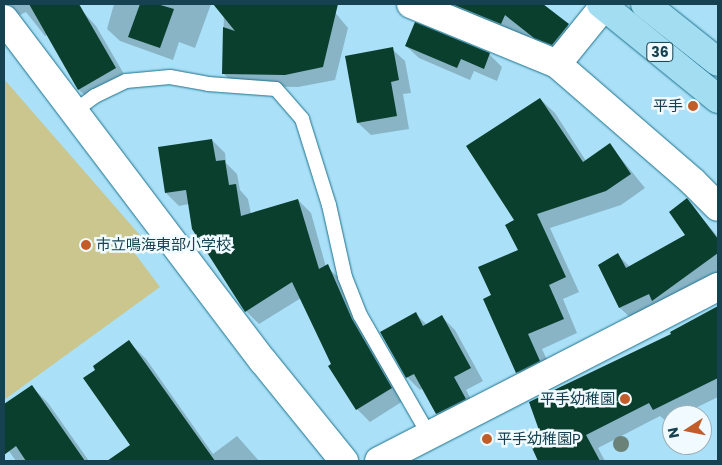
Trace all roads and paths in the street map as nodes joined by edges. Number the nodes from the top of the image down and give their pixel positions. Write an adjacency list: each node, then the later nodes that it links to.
1 (411, 4): 6 (street)
2 (645, 4): 5 (main road, 36)
3 (603, 5): 6 (street); 7 (main road, 36)
4 (4, 19): 8 (street)
5 (718, 62)
6 (557, 64): 9 (street)
7 (718, 99)
8 (75, 111): 11 (lane); 12 (street)
9 (718, 207)
10 (718, 287): 11 (street)
11 (429, 435): 13 (street)
12 (344, 461)
13 (379, 461)

